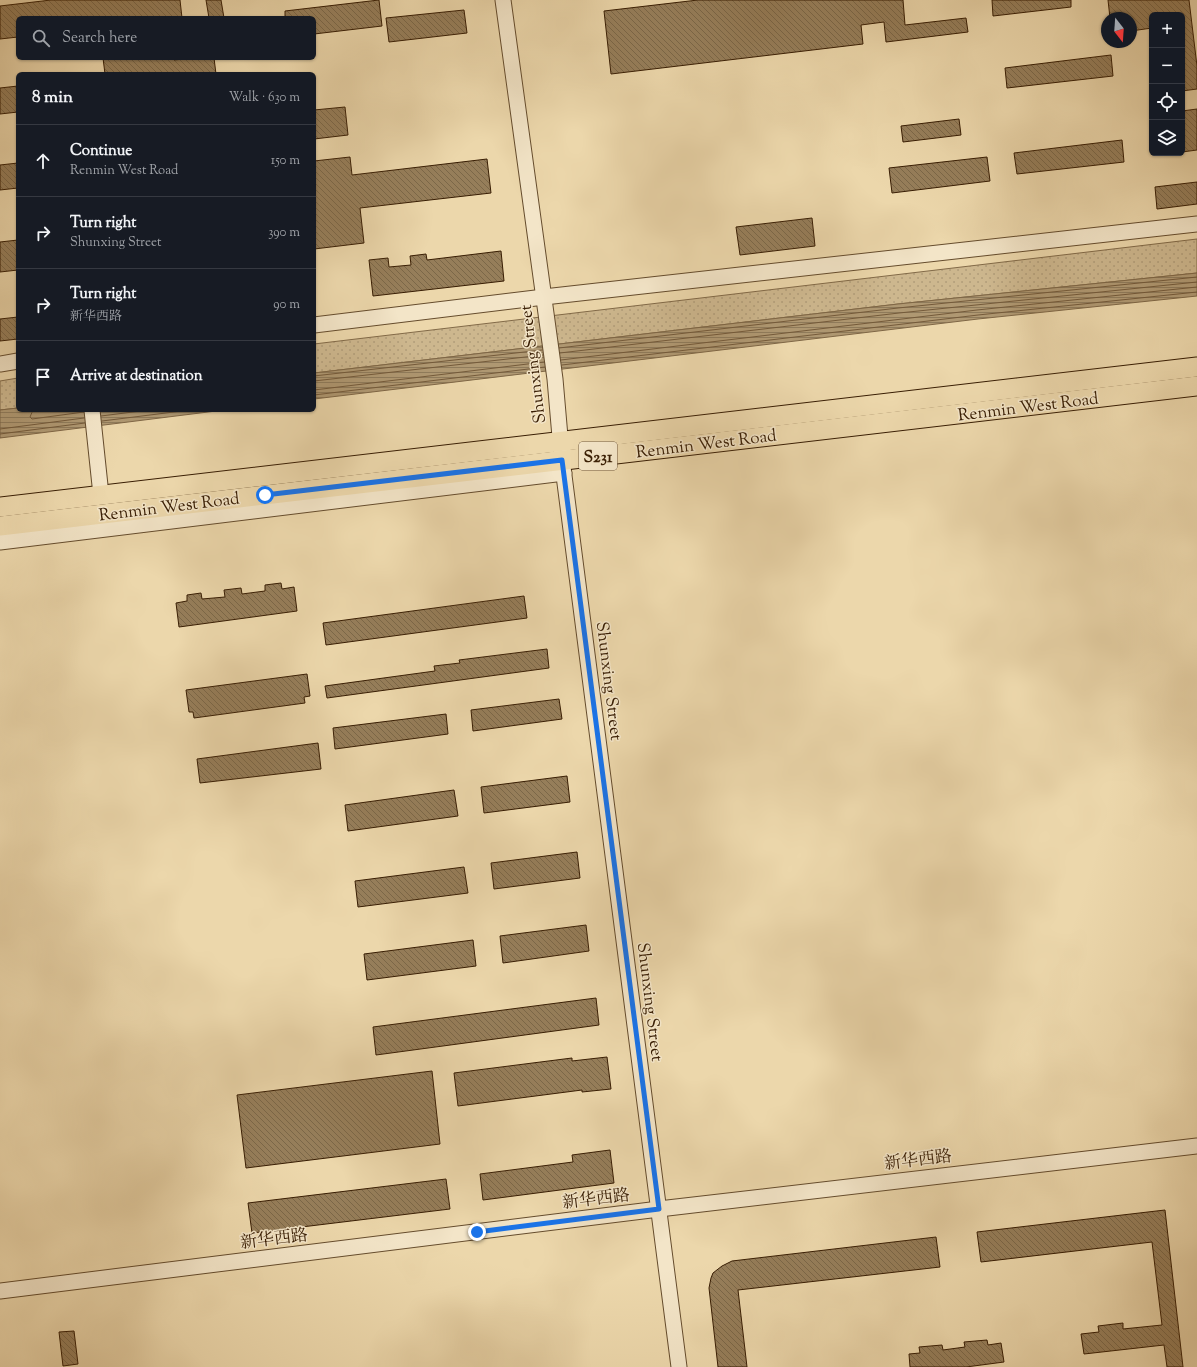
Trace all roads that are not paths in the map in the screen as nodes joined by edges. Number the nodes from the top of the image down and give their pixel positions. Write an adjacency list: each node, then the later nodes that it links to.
1 (503, 0): 3 (street, Shunxing Street)
2 (1197, 224): 3 (street)
3 (544, 297): 4 (street); 10 (street, Shunxing Street)
4 (316, 325)
5 (16, 361): 6 (street)
6 (0, 364)
7 (1197, 367): 10 (main road, Renmin West Road / S231)
8 (1197, 386): 10 (main road, Renmin West Road / S231)
9 (92, 412): 11 (street)
10 (562, 458): 11 (main road, Renmin West Road / S231); 13 (main road, Renmin West Road / S231); 14 (street); 16 (street, Shunxing Street)
11 (101, 495): 12 (main road, Renmin West Road / S231)
12 (0, 507)
13 (0, 526)
14 (0, 542)
15 (1197, 1146): 16 (street, 新华西路)
16 (659, 1209): 17 (street, 新华西路); 18 (street, Shunxing Street)
17 (0, 1291)
18 (679, 1367)

